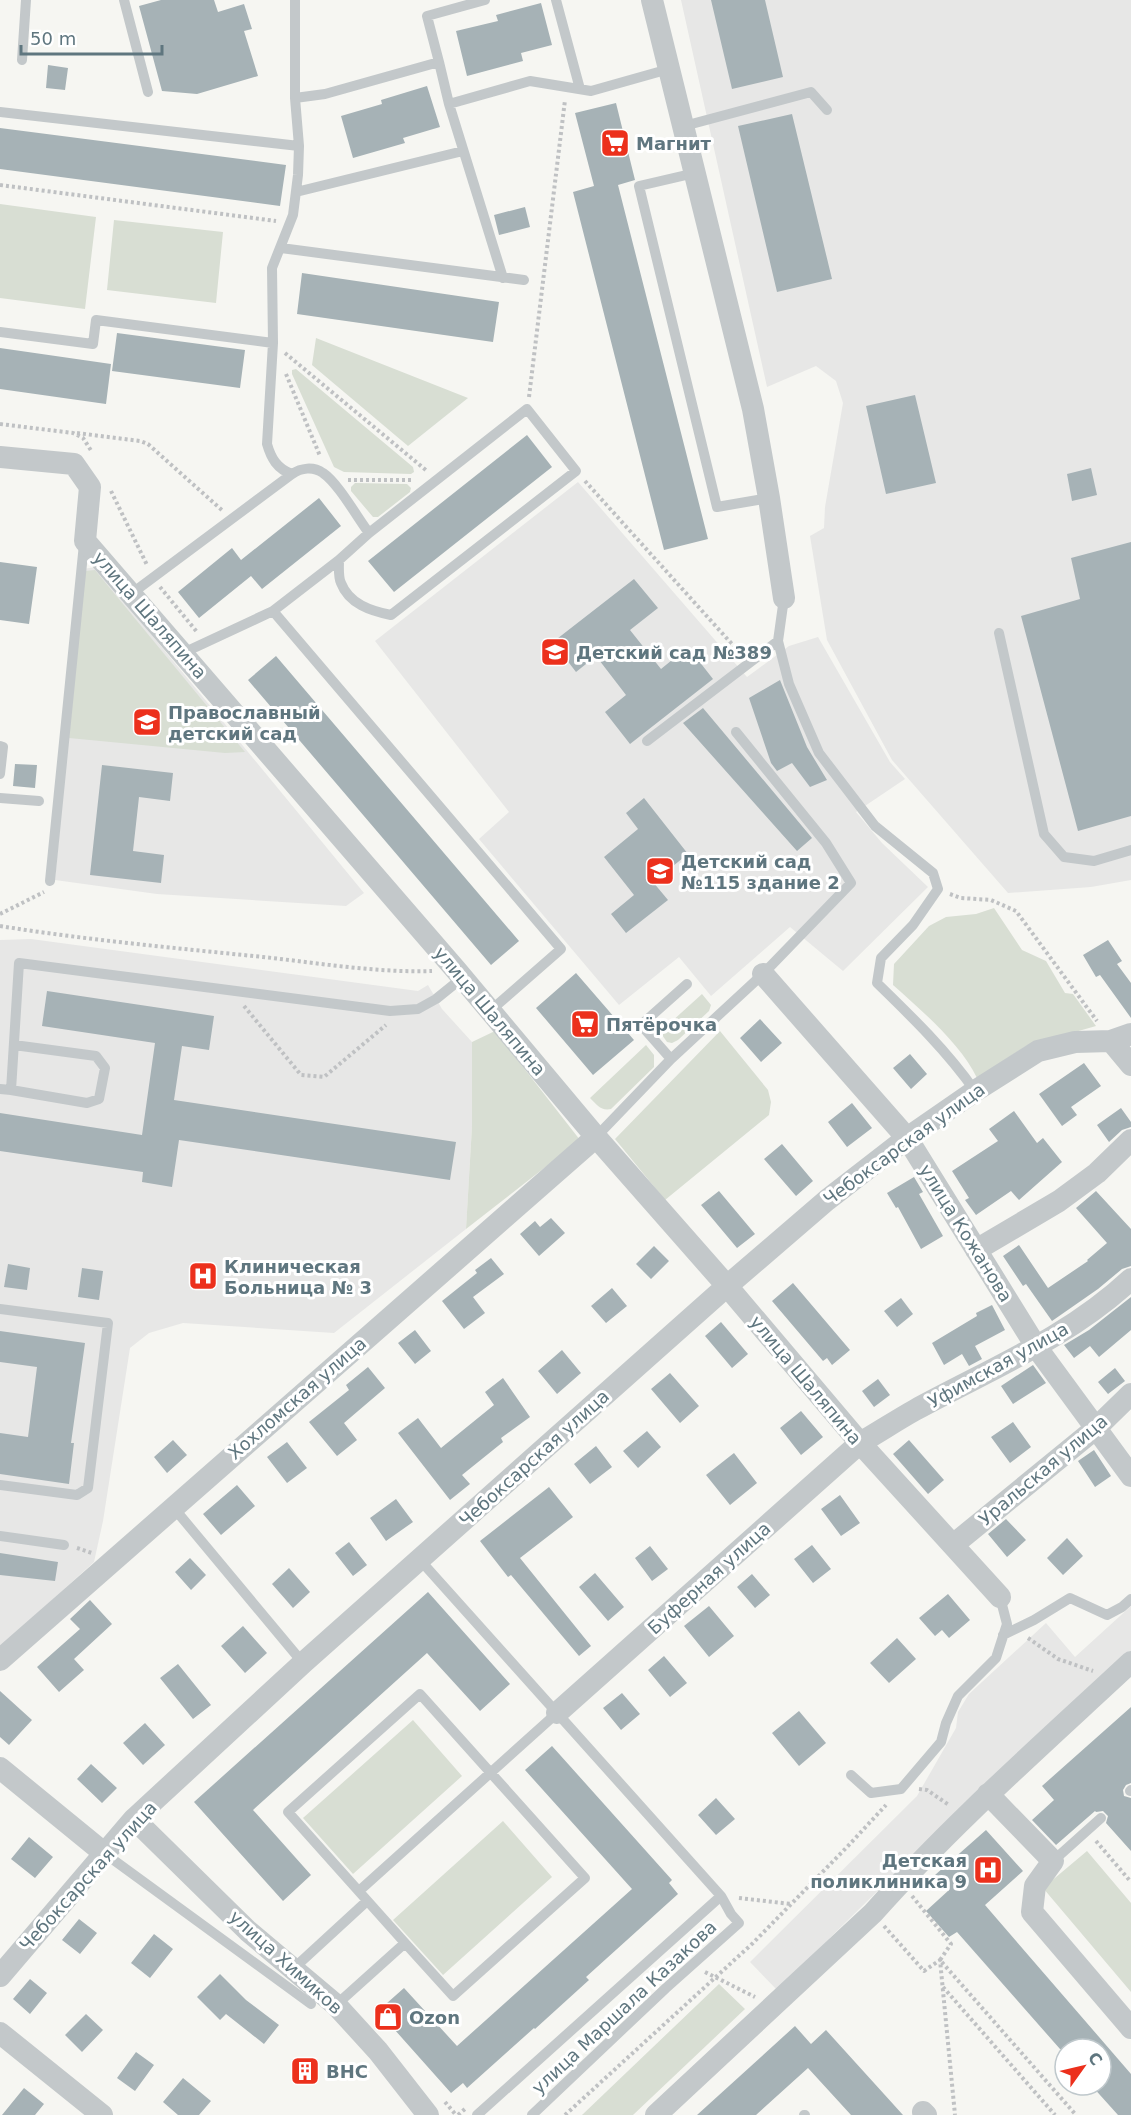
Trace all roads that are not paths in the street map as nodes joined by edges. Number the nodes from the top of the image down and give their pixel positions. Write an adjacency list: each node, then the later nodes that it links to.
1 (26, 0): 7 (lane)
2 (124, 0): 11 (lane)
3 (295, 0): 12 (lane)
4 (485, 0): 8 (lane)
5 (556, 0): 10 (lane)
6 (652, 0): 9 (street)
7 (22, 60)
8 (439, 62): 12 (lane); 13 (lane)
9 (669, 69): 10 (lane); 16 (street)
10 (580, 89): 13 (lane)
11 (148, 92)
12 (294, 98): 17 (lane)
13 (449, 104): 18 (lane)
14 (827, 110): 16 (lane)
15 (0, 112): 17 (lane)
16 (684, 126): 19 (street)
17 (299, 146): 20 (lane)
18 (464, 151): 20 (lane); 22 (lane)
19 (695, 173): 28 (street); 28 (lane)
20 (296, 192): 21 (lane)
21 (281, 248): 22 (lane); 25 (lane)
22 (503, 278): 23 (lane)
23 (524, 280)
24 (0, 332): 25 (lane)
25 (273, 343): 27 (lane)
26 (0, 457): 30 (street, улица Шаляпина)
27 (292, 474): 29 (lane); 32 (lane)
28 (770, 498): 33 (street)
29 (369, 533): 31 (lane); 31 (lane)
30 (85, 541): 32 (street, улица Шаляпина); 45 (lane)
31 (339, 560): 34 (lane)
32 (131, 594): 37 (street, улица Шаляпина)
33 (784, 598): 36 (lane)
34 (273, 611): 37 (lane); 49 (lane)
35 (999, 633): 44 (lane)
36 (778, 642): 39 (lane); 55 (lane)
37 (183, 653): 46 (street, улица Шаляпина)
38 (736, 732): 47 (lane)
39 (647, 741)
40 (0, 746): 41 (lane)
41 (0, 774)
42 (0, 798): 43 (lane)
43 (39, 801)
44 (1131, 850)
45 (50, 881)
46 (459, 974): 49 (street, улица Шаляпина); 51 (lane)
47 (763, 974): 52 (lane); 57 (street, улица Кожанова)
48 (687, 984): 52 (lane)
49 (490, 1011): 56 (street, улица Шаляпина)
50 (1121, 1038): 53 (street); 55 (street, Чебоксарская улица)
51 (14, 1045): 54 (lane); 54 (lane)
52 (671, 1059): 56 (lane)
53 (1131, 1065)
54 (5, 1090)
55 (975, 1091): 57 (street, Чебоксарская улица)
56 (596, 1137): 61 (street, улица Шаляпина); 69 (street, Хохломская улица)
57 (907, 1138): 59 (street, улица Кожанова); 61 (street, Чебоксарская улица)
58 (1131, 1140): 59 (street)
59 (976, 1250): 63 (street, улица Кожанова)
60 (1131, 1279): 63 (street, Уфимская улица)
61 (727, 1286): 66 (street, улица Шаляпина); 73 (street, Чебоксарская улица)
62 (0, 1309): 68 (lane)
63 (1037, 1348): 65 (street, улица Кожанова); 66 (street, Уфимская улица)
64 (1131, 1394): 65 (street, Уральская улица)
65 (1095, 1429): 67 (street, улица Кожанова); 72 (street, Уральская улица)
66 (860, 1443): 72 (street, улица Шаляпина); 80 (street, Буферная улица)
67 (1131, 1476)
68 (0, 1485)
69 (173, 1506): 77 (street, Хохломская улица); 79 (lane)
70 (0, 1536): 71 (lane)
71 (64, 1545)
72 (953, 1545): 74 (street, улица Шаляпина)
73 (420, 1560): 79 (street, Чебоксарская улица); 80 (lane)
74 (1000, 1597): 76 (lane)
75 (1131, 1599): 76 (lane)
76 (1003, 1635): 83 (lane)
77 (0, 1660)
78 (1131, 1662): 84 (street)
79 (303, 1663): 86 (street, Чебоксарская улица)
80 (557, 1713): 82 (lane); 90 (lane)
81 (0, 1768): 87 (street)
82 (490, 1773): 89 (lane); 89 (lane); 92 (lane)
83 (851, 1775)
84 (988, 1794): 88 (street); 103 (street)
85 (1101, 1818): 88 (lane)
86 (134, 1819): 87 (street, Чебоксарская улица); 93 (street, улица Химиков)
87 (104, 1852): 94 (street, Чебоксарская улица); 95 (lane)
88 (1053, 1861): 97 (street)
89 (359, 1891): 91 (lane)
90 (721, 1896): 101 (lane); 102 (lane, улица Маршала Казакова)
91 (367, 1901): 92 (lane); 93 (lane)
92 (405, 1943): 96 (lane)
93 (293, 1969): 96 (street, улица Химиков)
94 (0, 1976)
95 (311, 2004)
96 (336, 2005): 100 (street, улица Химиков)
97 (1131, 2028)
98 (0, 2033): 99 (street)
99 (102, 2115)
100 (428, 2115)
101 (477, 2115)
102 (532, 2115)
103 (656, 2115)

